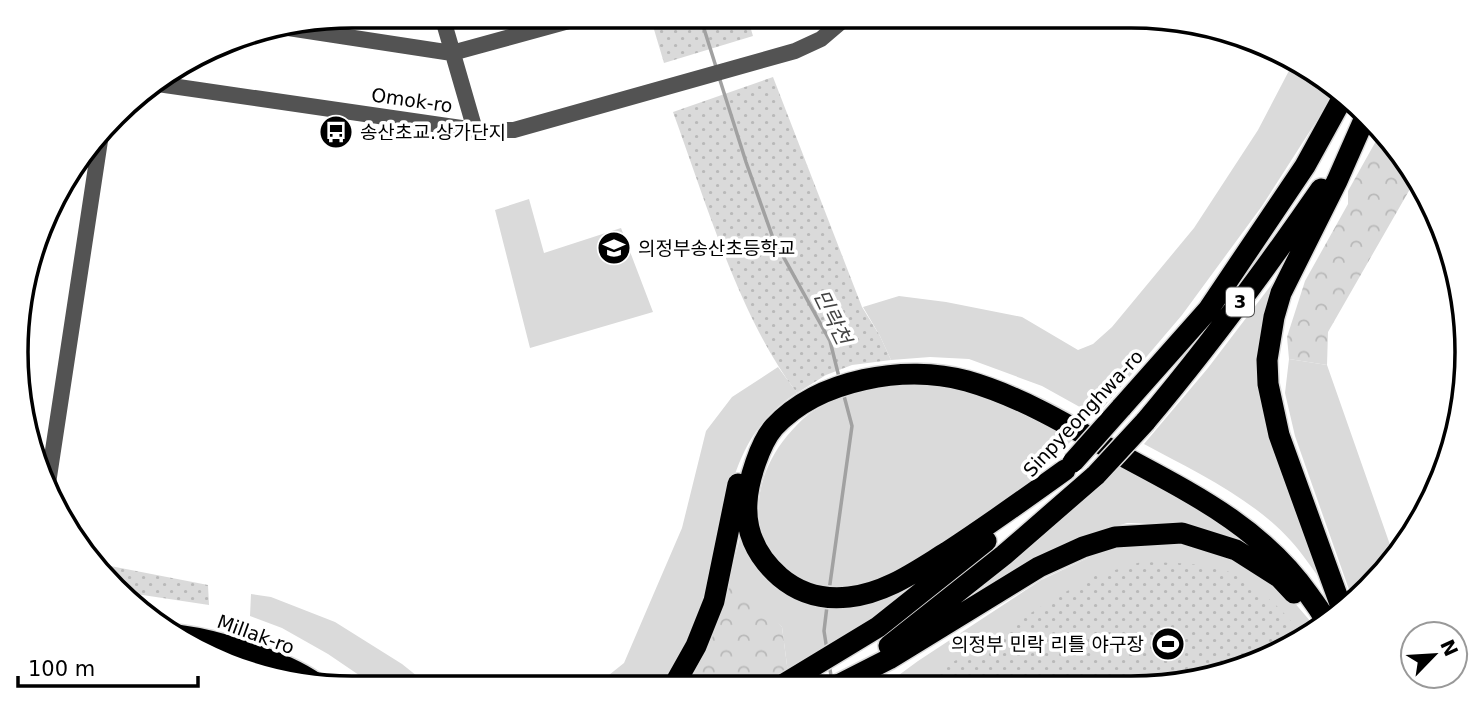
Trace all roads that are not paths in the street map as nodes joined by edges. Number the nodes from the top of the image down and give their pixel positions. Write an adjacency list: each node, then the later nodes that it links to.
1 (445, 28): 5 (street)
2 (543, 28): 5 (street)
3 (834, 28): 9 (street, Omok-ro)
4 (309, 31): 5 (street)
5 (452, 53): 9 (street)
6 (168, 86): 9 (street, Omok-ro)
7 (1339, 104): 14 (highway, Sinpyeonghwa-ro / 3, bridge)
8 (1360, 123): 11 (highway, 3)
9 (475, 130)
10 (99, 150): 15 (street)
11 (1333, 179): 16 (highway); 21 (highway, 3, bridge)
12 (873, 372): 13 (highway); 17 (highway); 18 (highway)
13 (802, 398): 14 (highway); 23 (highway)
14 (1069, 466): 24 (highway, Sinpyeonghwa-ro / 3)
15 (50, 469)
16 (1339, 601)
17 (1329, 609)
18 (1321, 614)
19 (1315, 618): 21 (highway)
20 (227, 650): 22 (main road, Millak-ro)
21 (887, 654): 25 (highway)
22 (292, 670)
23 (679, 676)
24 (797, 676)
25 (850, 676)

